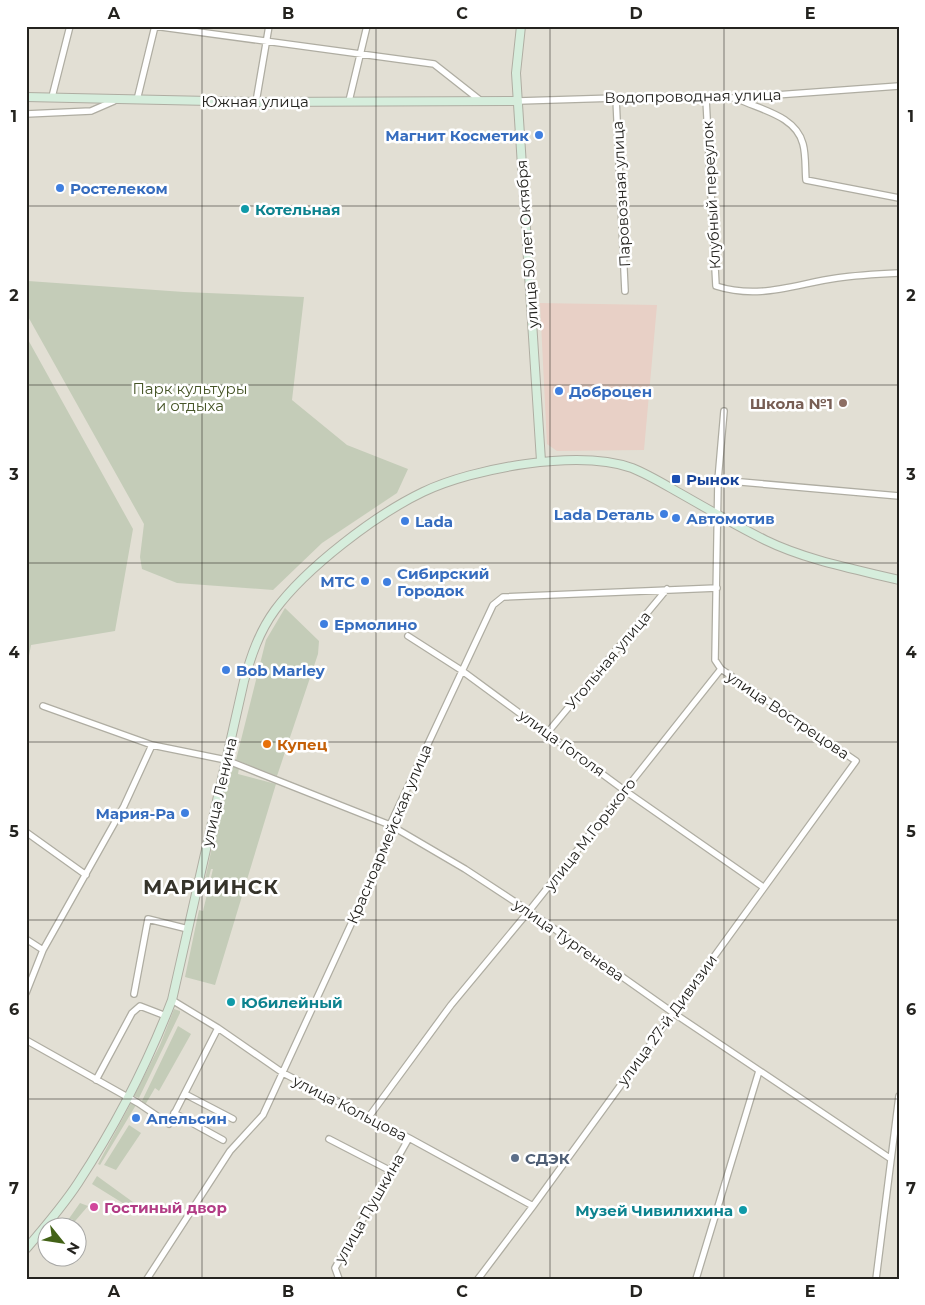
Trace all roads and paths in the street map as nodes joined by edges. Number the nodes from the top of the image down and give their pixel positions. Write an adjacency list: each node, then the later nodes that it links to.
1 (70, 26): 10 (street)
2 (154, 26): 6 (street); 14 (street)
3 (269, 26): 6 (street)
4 (367, 26): 7 (street)
5 (521, 26): 17 (main road, улица 50 лет Октября)
6 (266, 41): 7 (street); 18 (street)
7 (359, 54): 16 (street); 19 (street)
8 (899, 86): 12 (street, Водопроводная улица)
9 (26, 97): 10 (main road, Южная улица)
10 (52, 97): 15 (main road, Южная улица)
11 (616, 98): 13 (street, Водопроводная улица); 17 (street, Водопроводная улица); 23 (street, Паровозная улица)
12 (736, 98): 13 (street, Водопроводная улица); 21 (street)
13 (706, 99): 22 (street, Клубный переулок)
14 (137, 100): 15 (main road, Южная улица); 18 (main road, Южная улица)
15 (114, 101): 20 (street)
16 (349, 101): 18 (main road, Южная улица); 19 (main road, Южная улица)
17 (518, 101): 19 (main road, Южная улица); 25 (main road, улица 50 лет Октября)
18 (256, 102)
19 (484, 102)
20 (26, 114)
21 (899, 198)
22 (899, 273)
23 (625, 291)
24 (724, 411): 26 (street)
25 (541, 461): 28 (main road, улица Ленина); 38 (main road, улица Ленина)
26 (718, 480): 27 (street); 28 (street)
27 (899, 496)
28 (717, 514): 29 (main road, улица Ленина); 31 (street)
29 (899, 580)
30 (668, 588): 31 (street, Красноармейская улица); 34 (street, Красноармейская улица); 36 (street, Угольная улица)
31 (717, 588): 33 (street)
32 (408, 636): 34 (street, улица Гоголя)
33 (721, 669): 39 (street, улица Вострецова); 40 (street, улица М.Горького)
34 (461, 670): 36 (street, улица Гоголя); 41 (street, Красноармейская улица)
35 (43, 706): 37 (street, улица Тургенева)
36 (548, 732): 40 (street, улица Гоголя)
37 (152, 745): 38 (street, улица Тургенева); 43 (street)
38 (226, 760): 41 (street, улица Тургенева); 46 (main road, улица Ленина)
39 (856, 761): 44 (street, улица 27-й Дивизии)
40 (624, 790): 44 (street, улица Гоголя); 45 (street, улица М.Горького)
41 (390, 825): 45 (street, улица Тургенева); 57 (street, Красноармейская улица)
42 (26, 832): 43 (street)
43 (86, 876): 48 (street)
44 (763, 887): 52 (street, улица 27-й Дивизии)
45 (529, 911): 52 (street, улица Тургенева); 63 (street, улица М.Горького)
46 (188, 928): 50 (street); 51 (main road, улица Ленина)
47 (26, 939): 48 (street)
48 (43, 950): 49 (street)
49 (26, 993)
50 (134, 994)
51 (172, 1000): 53 (main road, улица Ленина); 54 (street, улица Кольцова)
52 (672, 1012): 56 (street, улица Тургенева); 70 (street, улица 27-й Дивизии)
53 (166, 1016): 58 (street); 61 (main road, улица Ленина)
54 (218, 1028): 57 (street, улица Кольцова); 59 (street)
55 (26, 1040): 58 (street)
56 (759, 1071): 68 (street, улица Тургенева); 75 (street)
57 (283, 1073): 63 (street, улица Кольцова); 72 (street, Красноармейская улица)
58 (96, 1080): 61 (street)
59 (184, 1094): 62 (street); 64 (street)
60 (899, 1096): 68 (street)
61 (130, 1098): 62 (street); 71 (main road, улица Ленина)
62 (174, 1113): 67 (street)
63 (368, 1118): 65 (street, улица Кольцова)
64 (233, 1120)
65 (409, 1138): 69 (street, улица Пушкина); 70 (street, улица Кольцова)
66 (329, 1139): 69 (street)
67 (223, 1140)
68 (891, 1159): 76 (street)
69 (391, 1171): 73 (street, улица Пушкина)
70 (533, 1206): 74 (street, улица 27-й Дивизии)
71 (26, 1249)
72 (147, 1279)
73 (339, 1279)
74 (478, 1279)
75 (696, 1279)
76 (876, 1279)

